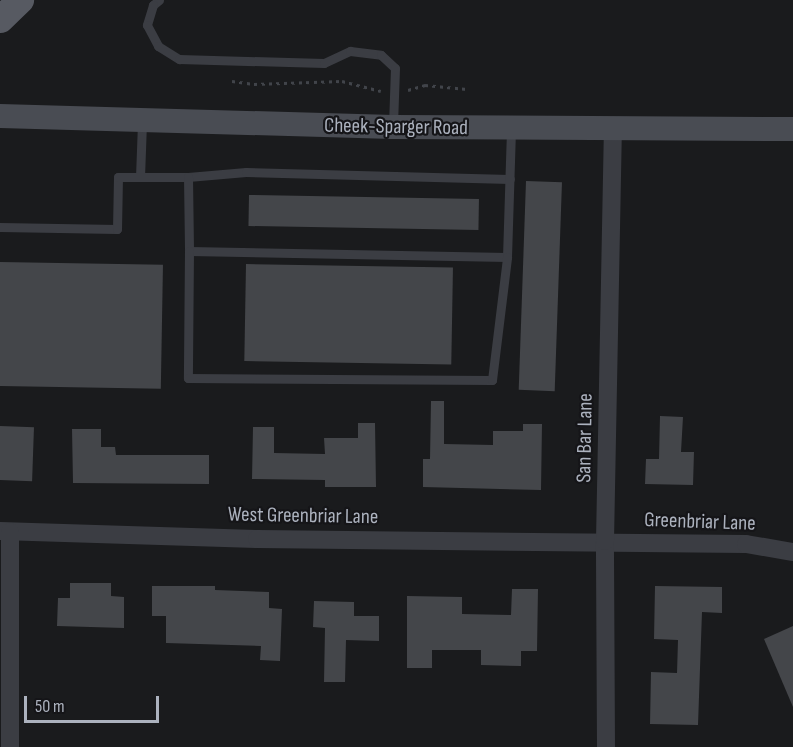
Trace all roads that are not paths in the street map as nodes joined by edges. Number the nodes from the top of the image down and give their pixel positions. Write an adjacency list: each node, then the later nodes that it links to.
1 (20, 0): 3 (main road)
2 (159, 0): 6 (lane)
3 (0, 19)
4 (0, 116): 5 (main road, Cheek-Sparger Road)
5 (142, 122): 6 (main road, Cheek-Sparger Road); 10 (lane)
6 (393, 127): 7 (main road, Cheek-Sparger Road)
7 (512, 128): 8 (main road, Cheek-Sparger Road); 12 (lane)
8 (613, 129): 9 (main road, Cheek-Sparger Road); 17 (street, San Bar Lane)
9 (793, 129)
10 (140, 177): 11 (lane); 13 (lane)
11 (188, 177): 12 (lane); 14 (lane)
12 (510, 179): 15 (lane)
13 (0, 227)
14 (189, 251): 15 (lane); 15 (lane)
15 (507, 257)
16 (5, 532): 17 (street, West Greenbriar Lane); 19 (street)
17 (605, 541): 18 (street, Greenbriar Lane); 20 (street, San Bar Lane)
18 (793, 552)
19 (10, 747)
20 (606, 747)

